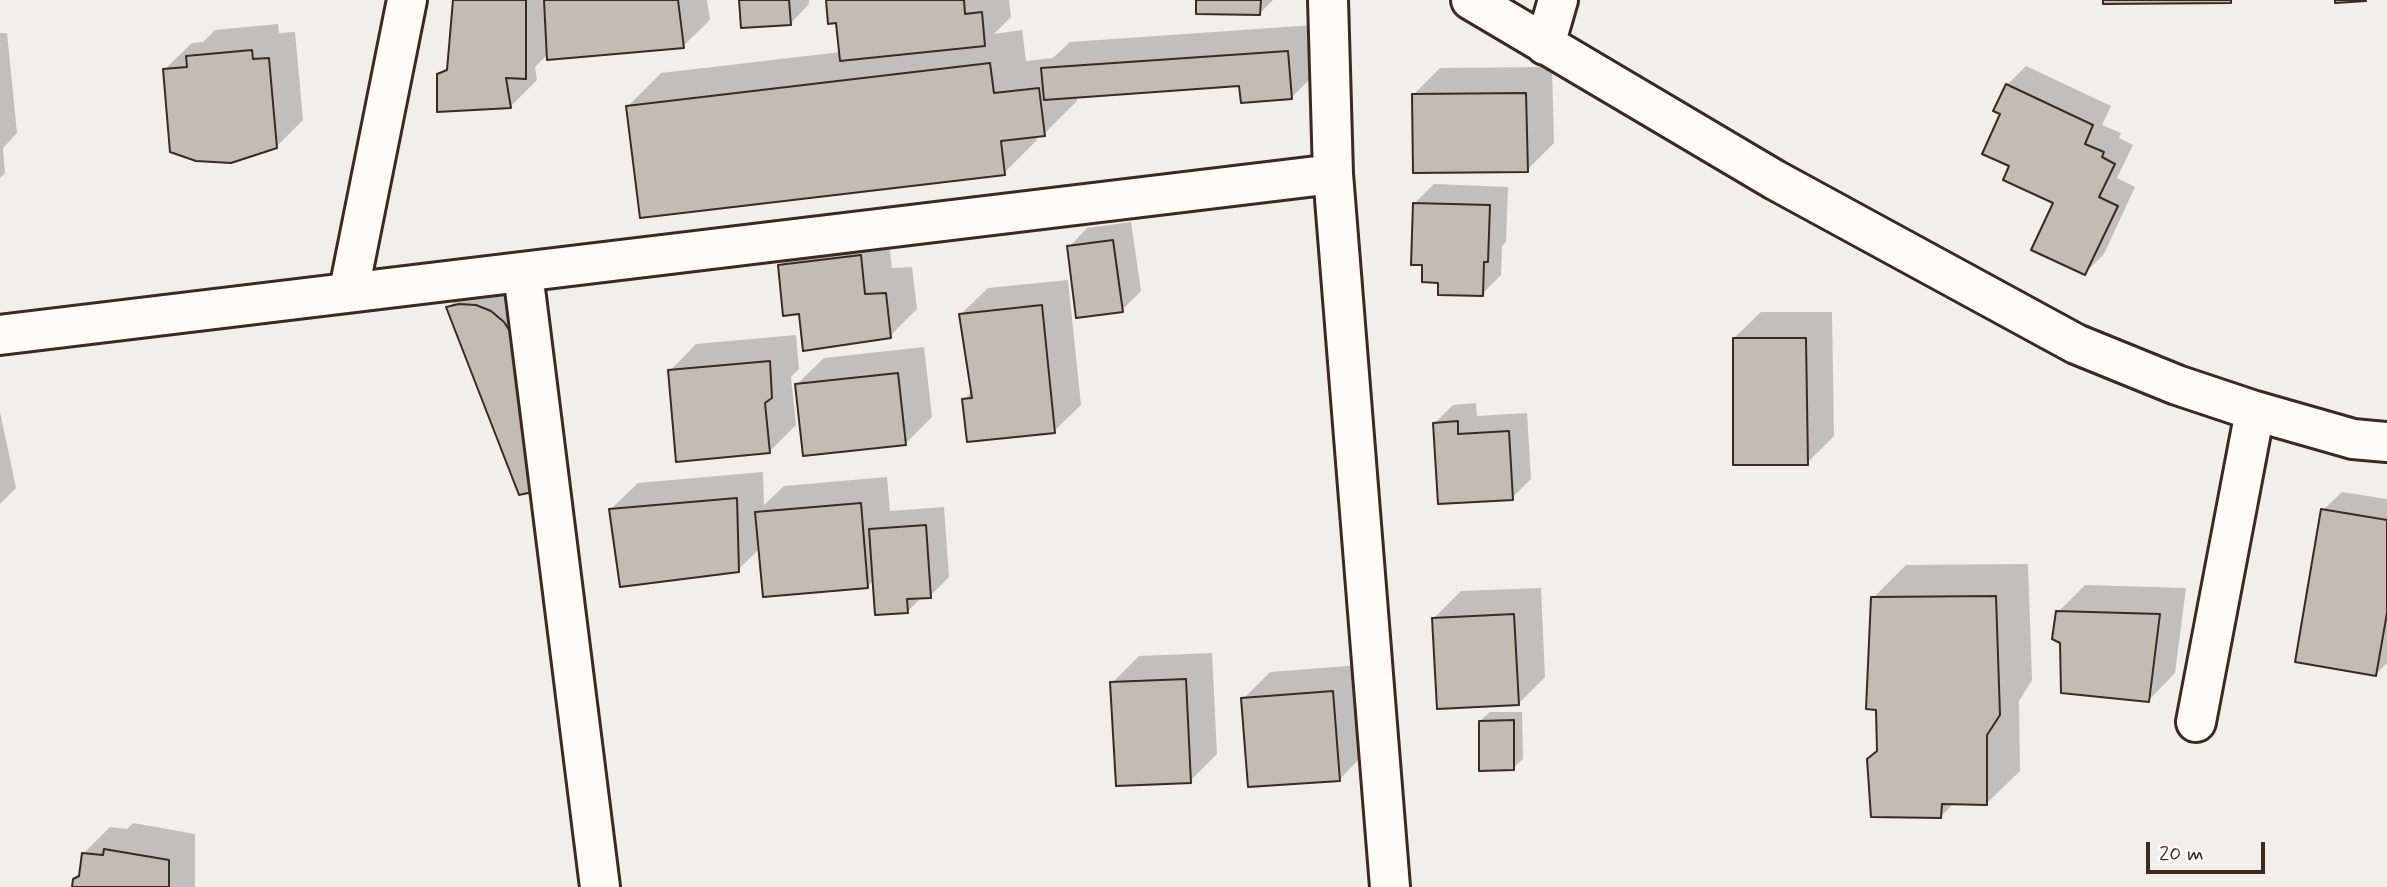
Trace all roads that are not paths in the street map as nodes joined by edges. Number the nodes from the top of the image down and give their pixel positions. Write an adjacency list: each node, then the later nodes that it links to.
1 (407, 0): 8 (street)
2 (1328, 0): 6 (street)
3 (1471, 0): 5 (street)
4 (1558, 0): 5 (street)
5 (1545, 45): 10 (street)
6 (1333, 174): 7 (street); 14 (street)
7 (523, 273): 8 (street); 13 (street)
8 (349, 290): 9 (street)
9 (0, 335)
10 (2255, 411): 11 (street); 12 (street)
11 (2387, 442)
12 (2196, 722)
13 (600, 887)
14 (1390, 887)

